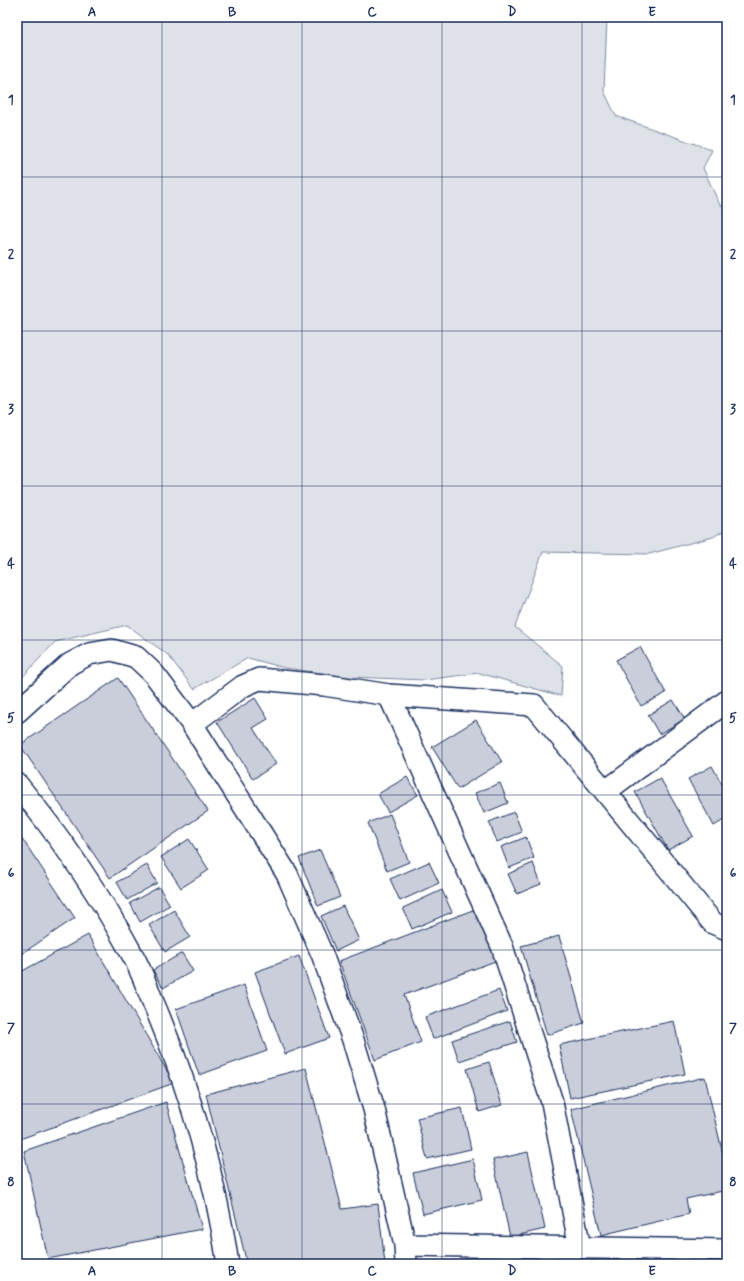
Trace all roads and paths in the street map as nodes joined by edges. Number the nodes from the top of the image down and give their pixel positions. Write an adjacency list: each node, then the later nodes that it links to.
1 (389, 696): 4 (street); 6 (street); 8 (street)
2 (727, 701): 6 (street)
3 (17, 712): 4 (street)
4 (192, 724): 10 (street)
5 (17, 784): 11 (street)
6 (606, 791): 7 (street)
7 (727, 929)
8 (580, 1248): 9 (street); 10 (street)
9 (727, 1250)
10 (406, 1255)
11 (228, 1264)

